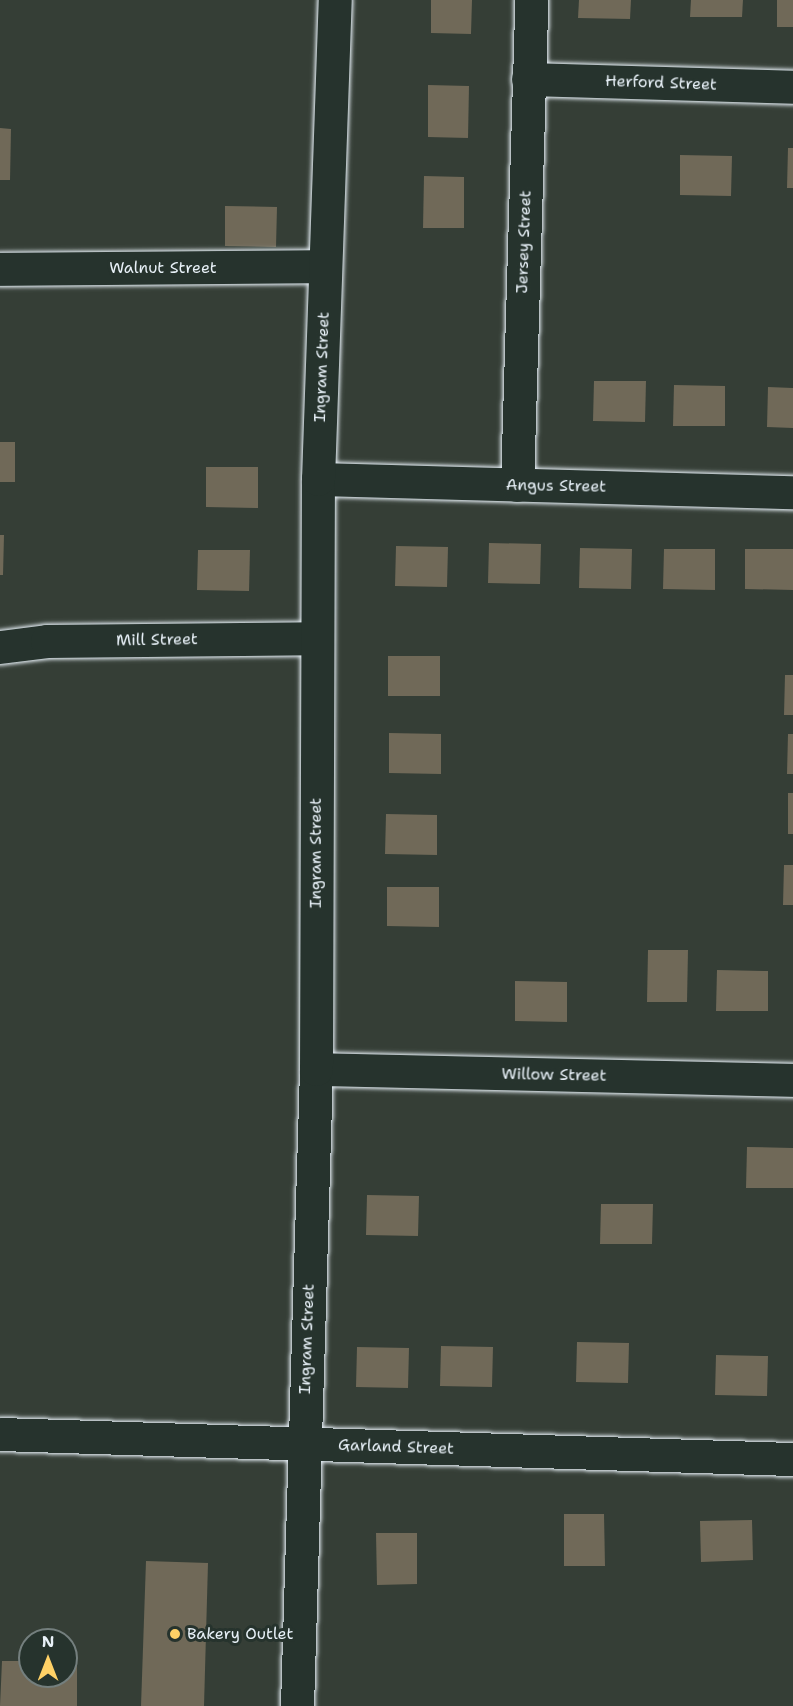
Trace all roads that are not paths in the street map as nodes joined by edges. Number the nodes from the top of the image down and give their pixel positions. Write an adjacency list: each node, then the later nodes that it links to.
1 (335, 0): 5 (street, Ingram Street)
2 (531, 0): 3 (street, Jersey Street)
3 (528, 79): 4 (street, Herford Street); 8 (street, Jersey Street)
4 (793, 87)
5 (326, 266): 6 (street, Walnut Street); 7 (street, Ingram Street)
6 (0, 269)
7 (318, 479): 8 (street, Angus Street); 10 (street, Ingram Street)
8 (517, 485): 9 (street, Angus Street)
9 (793, 492)
10 (315, 638): 11 (street, Mill Street); 12 (street, Ingram Street)
11 (0, 647)
12 (316, 1069): 13 (street, Willow Street); 15 (street, Ingram Street)
13 (793, 1080)
14 (0, 1434): 15 (street, Garland Street)
15 (303, 1444): 16 (street, Garland Street); 17 (street, Ingram Street)
16 (793, 1459)
17 (297, 1706)

